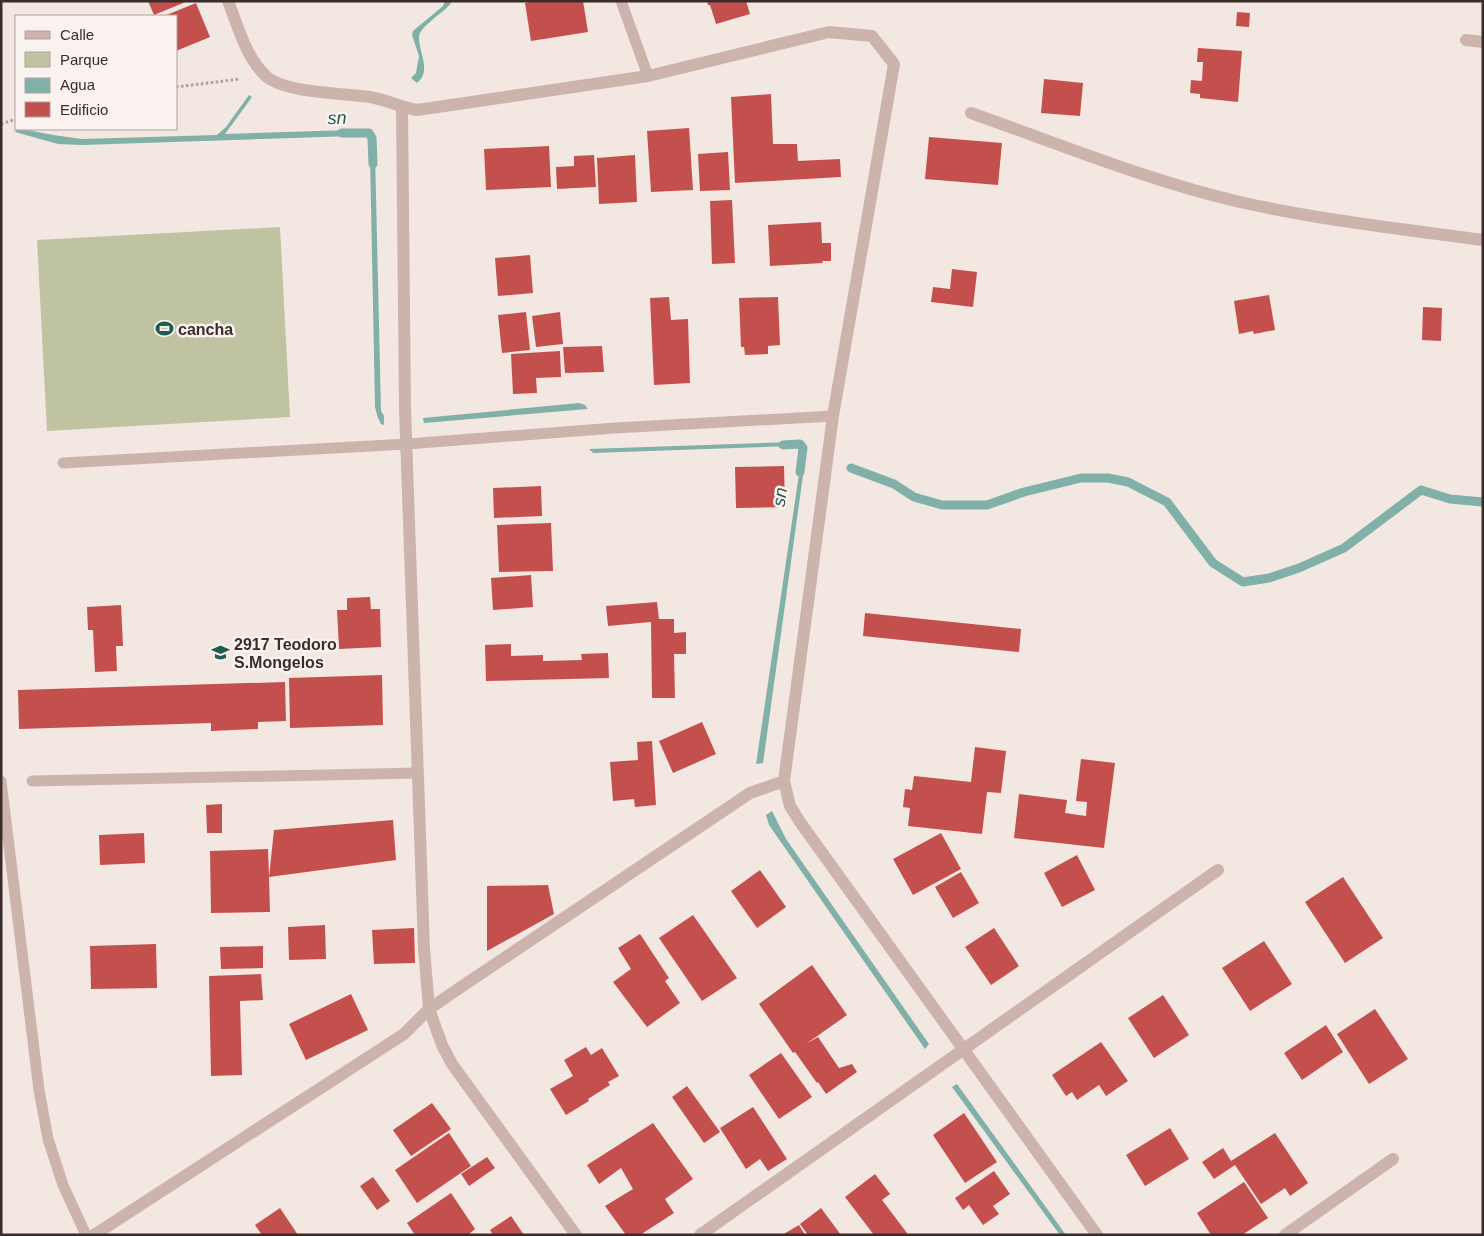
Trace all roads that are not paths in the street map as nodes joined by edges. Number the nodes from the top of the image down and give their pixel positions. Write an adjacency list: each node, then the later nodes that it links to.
1 (228, 1): 6 (street)
2 (621, 1): 5 (lane)
3 (1466, 40): 4 (street)
4 (1483, 42)
5 (648, 76): 6 (street); 9 (street)
6 (402, 108): 10 (street)
7 (971, 113): 8 (street)
8 (1483, 240)
9 (833, 416): 10 (lane); 15 (street)
10 (407, 438): 11 (lane); 12 (street)
11 (63, 463)
12 (418, 773): 14 (lane); 17 (street)
13 (1, 781): 20 (lane)
14 (32, 781)
15 (781, 782): 17 (street); 18 (street)
16 (1218, 870): 18 (street)
17 (429, 1009): 21 (street); 22 (street)
18 (959, 1053): 23 (street); 24 (street)
19 (1393, 1159): 25 (street)
20 (86, 1235)
21 (94, 1235)
22 (576, 1235)
23 (700, 1235)
24 (1097, 1235)
25 (1284, 1235)

